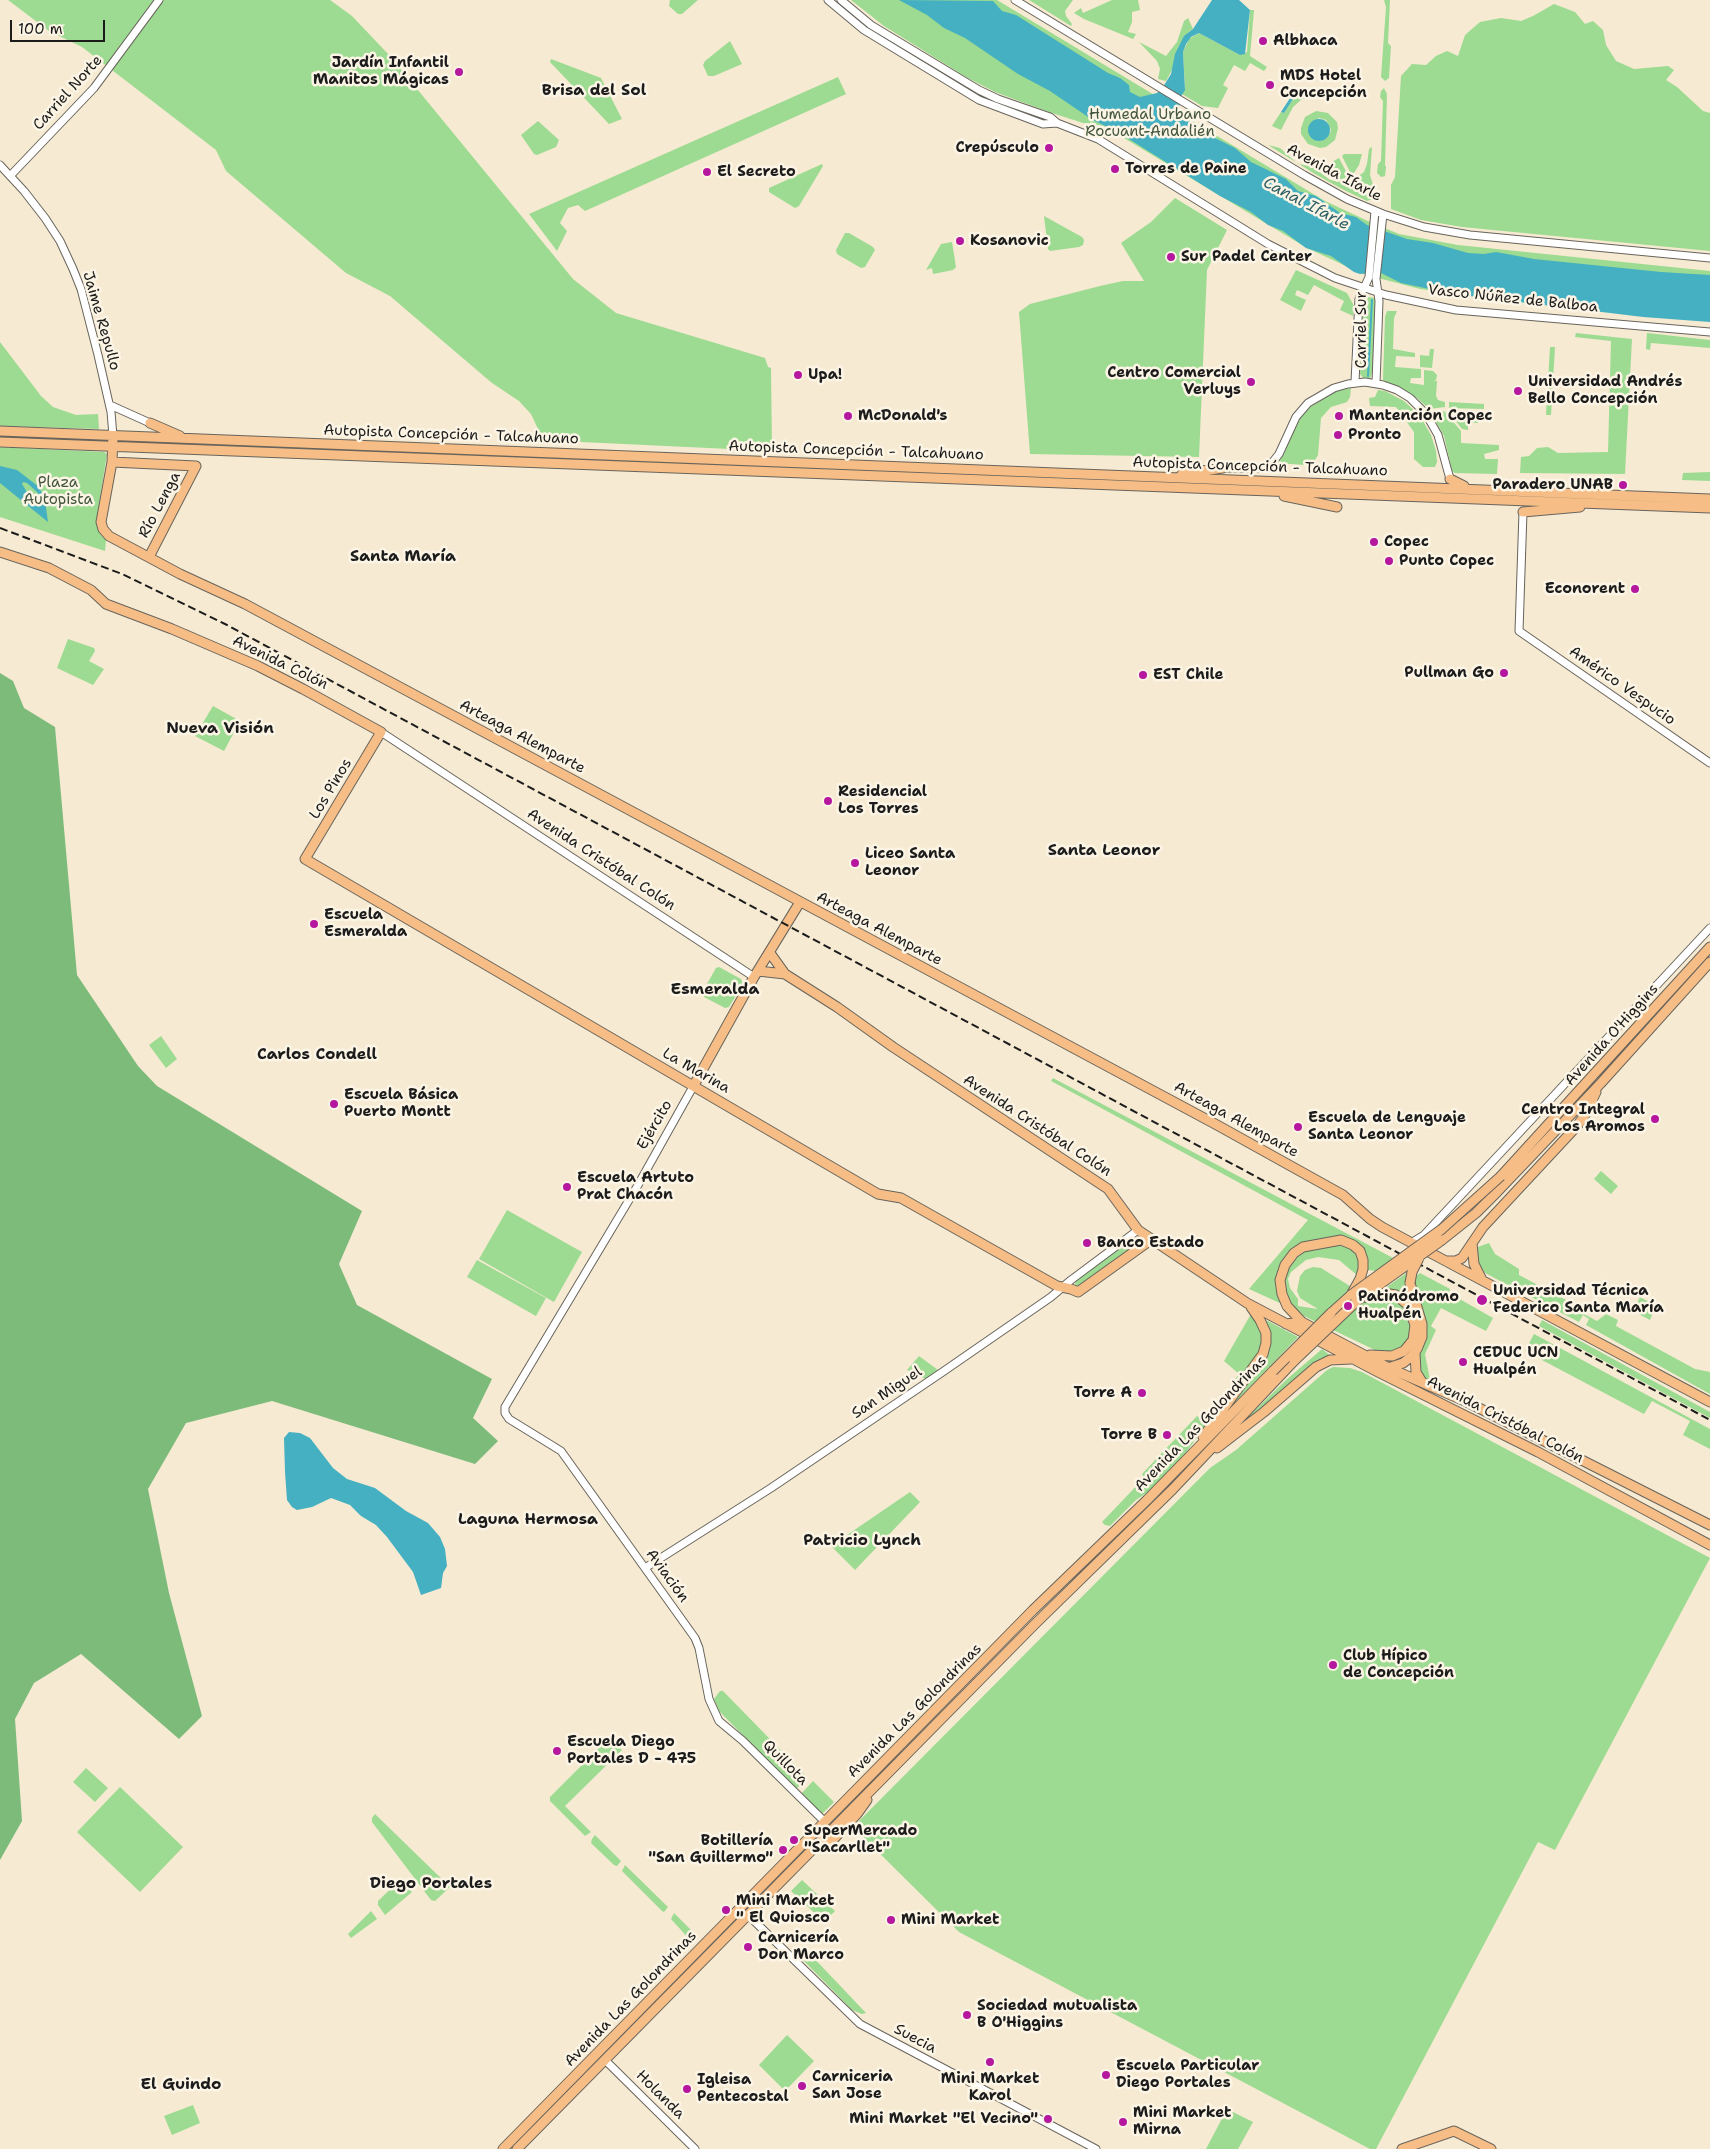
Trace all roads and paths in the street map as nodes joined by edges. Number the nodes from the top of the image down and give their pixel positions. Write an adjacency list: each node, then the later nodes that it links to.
1 (159, 0): 7 (street, Carriel Norte)
2 (828, 0): 5 (street, Vasco Núñez de Balboa)
3 (841, 0): 5 (street, Vasco Núñez de Balboa)
4 (1015, 0): 8 (street, Avenida Ifarle)
5 (1057, 124): 11 (street, Vasco Núñez de Balboa)
6 (0, 165): 7 (street, Jaime Repullo)
7 (11, 176): 16 (street, Jaime Repullo)
8 (1379, 213): 9 (street, Avenida Ifarle); 10 (street)
9 (1710, 258)
10 (1373, 276): 11 (street, Carriel Sur); 12 (street, Carriel Sur)
11 (1364, 288): 12 (street, Vasco Núñez de Balboa); 14 (street, Carriel Sur)
12 (1378, 293): 13 (street, Vasco Núñez de Balboa); 15 (street, Carriel Sur)
13 (1710, 332)
14 (1355, 382): 15 (street, Carriel Sur); 24 (street, Carriel Sur)
15 (1376, 383): 26 (street, Carriel Sur)
16 (110, 405): 17 (street); 19 (street, Jaime Repullo)
17 (150, 423): 20 (main road)
18 (0, 431): 19 (main road, Autopista Concepción - Talcahuano)
19 (113, 436): 20 (main road, Autopista Concepción - Talcahuano); 22 (main road, Jaime Repullo)
20 (187, 439): 25 (main road, Autopista Concepción - Talcahuano)
21 (0, 442): 22 (main road, Autopista Concepción - Talcahuano)
22 (114, 446): 23 (main road, Arteaga Alemparte); 28 (main road, Autopista Concepción - Talcahuano)
23 (112, 462): 35 (main road, Arteaga Alemparte); 35 (main road, Río Lenga)
24 (1223, 468): 25 (main road)
25 (1162, 476): 27 (main road, Autopista Concepción - Talcahuano)
26 (1450, 479): 27 (main road)
27 (1469, 488): 29 (main road, Autopista Concepción - Talcahuano)
28 (1254, 490): 30 (main road, Autopista Concepción - Talcahuano); 31 (main road)
29 (1710, 498)
30 (1601, 504): 32 (main road, Autopista Concepción - Talcahuano); 33 (main road)
31 (1338, 507)
32 (1710, 508)
33 (1523, 512): 37 (street, Américo Vespucio)
34 (0, 552): 36 (main road, Avenida Colón)
35 (149, 557): 40 (main road, Arteaga Alemparte)
36 (381, 732): 38 (street, Avenida Colón); 39 (main road, Los Pinos)
37 (1710, 764)
38 (432, 765): 46 (street, Avenida Cristóbal Colón)
39 (305, 859): 50 (main road, La Marina)
40 (800, 902): 43 (main road, Ejército); 55 (main road, Arteaga Alemparte)
41 (1710, 928): 55 (street, Avenida O'Higgins)
42 (1710, 947): 51 (main road, Avenida O'Higgins)
43 (770, 953): 46 (main road, Ejército); 47 (main road, Avenida Cristóbal Colón)
44 (1710, 962): 48 (main road, Avenida O'Higgins)
45 (1710, 969): 48 (main road)
46 (756, 974): 47 (main road); 50 (main road, Ejército)
47 (785, 974): 52 (main road, Avenida Cristóbal Colón)
48 (1694, 980): 49 (main road, Avenida O'Higgins)
49 (1601, 1083): 51 (main road, Avenida O'Higgins); 54 (main road)
50 (694, 1085): 59 (main road, La Marina); 72 (street, Ejército)
51 (1505, 1178): 56 (main road, Avenida O'Higgins, bridge); 60 (main road, Avenida O'Higgins, bridge)
52 (1138, 1230): 53 (main road, Avenida Cristóbal Colón); 59 (street, San Miguel)
53 (1152, 1239): 59 (main road, La Marina); 61 (main road, Avenida Cristóbal Colón)
54 (1472, 1242): 57 (main road); 58 (main road)
55 (1411, 1243): 57 (main road, Arteaga Alemparte)
56 (1420, 1256): 60 (main road, Avenida O'Higgins, bridge); 64 (main road, bridge)
57 (1446, 1261): 58 (main road, Arteaga Alemparte)
58 (1482, 1280): 71 (main road, Arteaga Alemparte)
59 (1063, 1288): 77 (street, San Miguel)
60 (1355, 1297): 62 (main road); 65 (main road); 69 (main road, Avenida Las Golondrinas, bridge)
61 (1247, 1303): 63 (main road, Avenida Cristóbal Colón); 74 (main road)
62 (1302, 1322): 63 (main road); 65 (main road, Avenida Cristóbal Colón)
63 (1286, 1324): 66 (main road, Avenida Cristóbal Colón)
64 (1415, 1352): 68 (main road); 70 (main road)
65 (1362, 1353): 68 (main road, Avenida Cristóbal Colón)
66 (1354, 1359): 67 (main road, Avenida Cristóbal Colón); 73 (main road)
67 (1369, 1367): 68 (main road); 76 (main road, Avenida Cristóbal Colón)
68 (1389, 1368): 70 (main road, Avenida Cristóbal Colón)
69 (1276, 1373): 73 (main road, Avenida Las Golondrinas); 74 (main road, Avenida Las Golondrinas)
70 (1422, 1382): 75 (main road, Avenida Cristóbal Colón)
71 (1710, 1402)
72 (505, 1413): 77 (street, Aviación)
73 (1204, 1456): 79 (main road, Avenida Las Golondrinas)
74 (1188, 1459): 78 (main road, Avenida Las Golondrinas)
75 (1710, 1525)
76 (1710, 1545)
77 (645, 1568): 80 (street, Aviación)
78 (1034, 1610): 79 (main road); 82 (main road, Avenida Las Golondrinas)
79 (1034, 1625): 81 (main road, Avenida Las Golondrinas)
80 (724, 1726): 82 (street, Quillota)
81 (876, 1785): 83 (main road); 86 (main road, Avenida Las Golondrinas)
82 (825, 1822): 84 (main road, Avenida Las Golondrinas)
83 (830, 1843)
84 (749, 1899): 85 (main road, Avenida Las Golondrinas); 86 (main road)
85 (733, 1915): 86 (main road); 87 (main road, Avenida Las Golondrinas)
86 (748, 1915): 88 (main road, Avenida Las Golondrinas); 94 (street, Suecia)
87 (603, 2048): 88 (main road); 89 (main road, Avenida Las Golondrinas)
88 (605, 2060): 90 (main road, Avenida Las Golondrinas); 93 (street, Holanda)
89 (574, 2077): 90 (main road); 91 (main road, Avenida Las Golondrinas)
90 (574, 2091): 92 (main road, Avenida Las Golondrinas)
91 (503, 2149)
92 (517, 2149)
93 (695, 2149)
94 (1096, 2149)
95 (1402, 2149): 96 (main road)
96 (1491, 2149)

